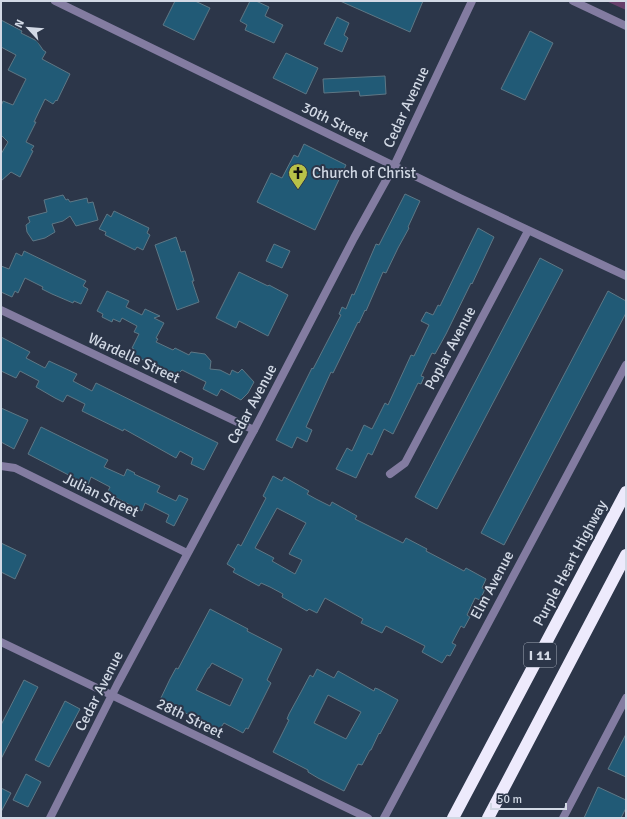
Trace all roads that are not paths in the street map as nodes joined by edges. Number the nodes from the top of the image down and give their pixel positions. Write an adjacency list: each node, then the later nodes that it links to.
1 (55, 1): 5 (street, 30th Street)
2 (472, 1): 5 (street, Cedar Avenue)
3 (572, 1): 4 (street)
4 (626, 26)
5 (394, 166): 6 (street, 30th Street); 10 (street, Cedar Avenue)
6 (528, 231): 7 (street, 30th Street); 12 (street, Poplar Avenue)
7 (626, 276)
8 (1, 310): 10 (street, Wardelle Street)
9 (626, 365): 21 (street, Elm Avenue)
10 (254, 430): 14 (street, Cedar Avenue)
11 (1, 466): 14 (street, Julian Street)
12 (390, 474)
13 (626, 492): 22 (highway, Purple Heart Highway / I 11)
14 (187, 553): 17 (street, Cedar Avenue)
15 (626, 555): 23 (highway, I 11)
16 (1, 642): 17 (street, 28th Street)
17 (112, 695): 19 (street, Cedar Avenue); 20 (street, 28th Street)
18 (626, 698): 24 (street)
19 (50, 818)
20 (368, 818)
21 (384, 818)
22 (453, 818)
23 (488, 818)
24 (563, 818)

